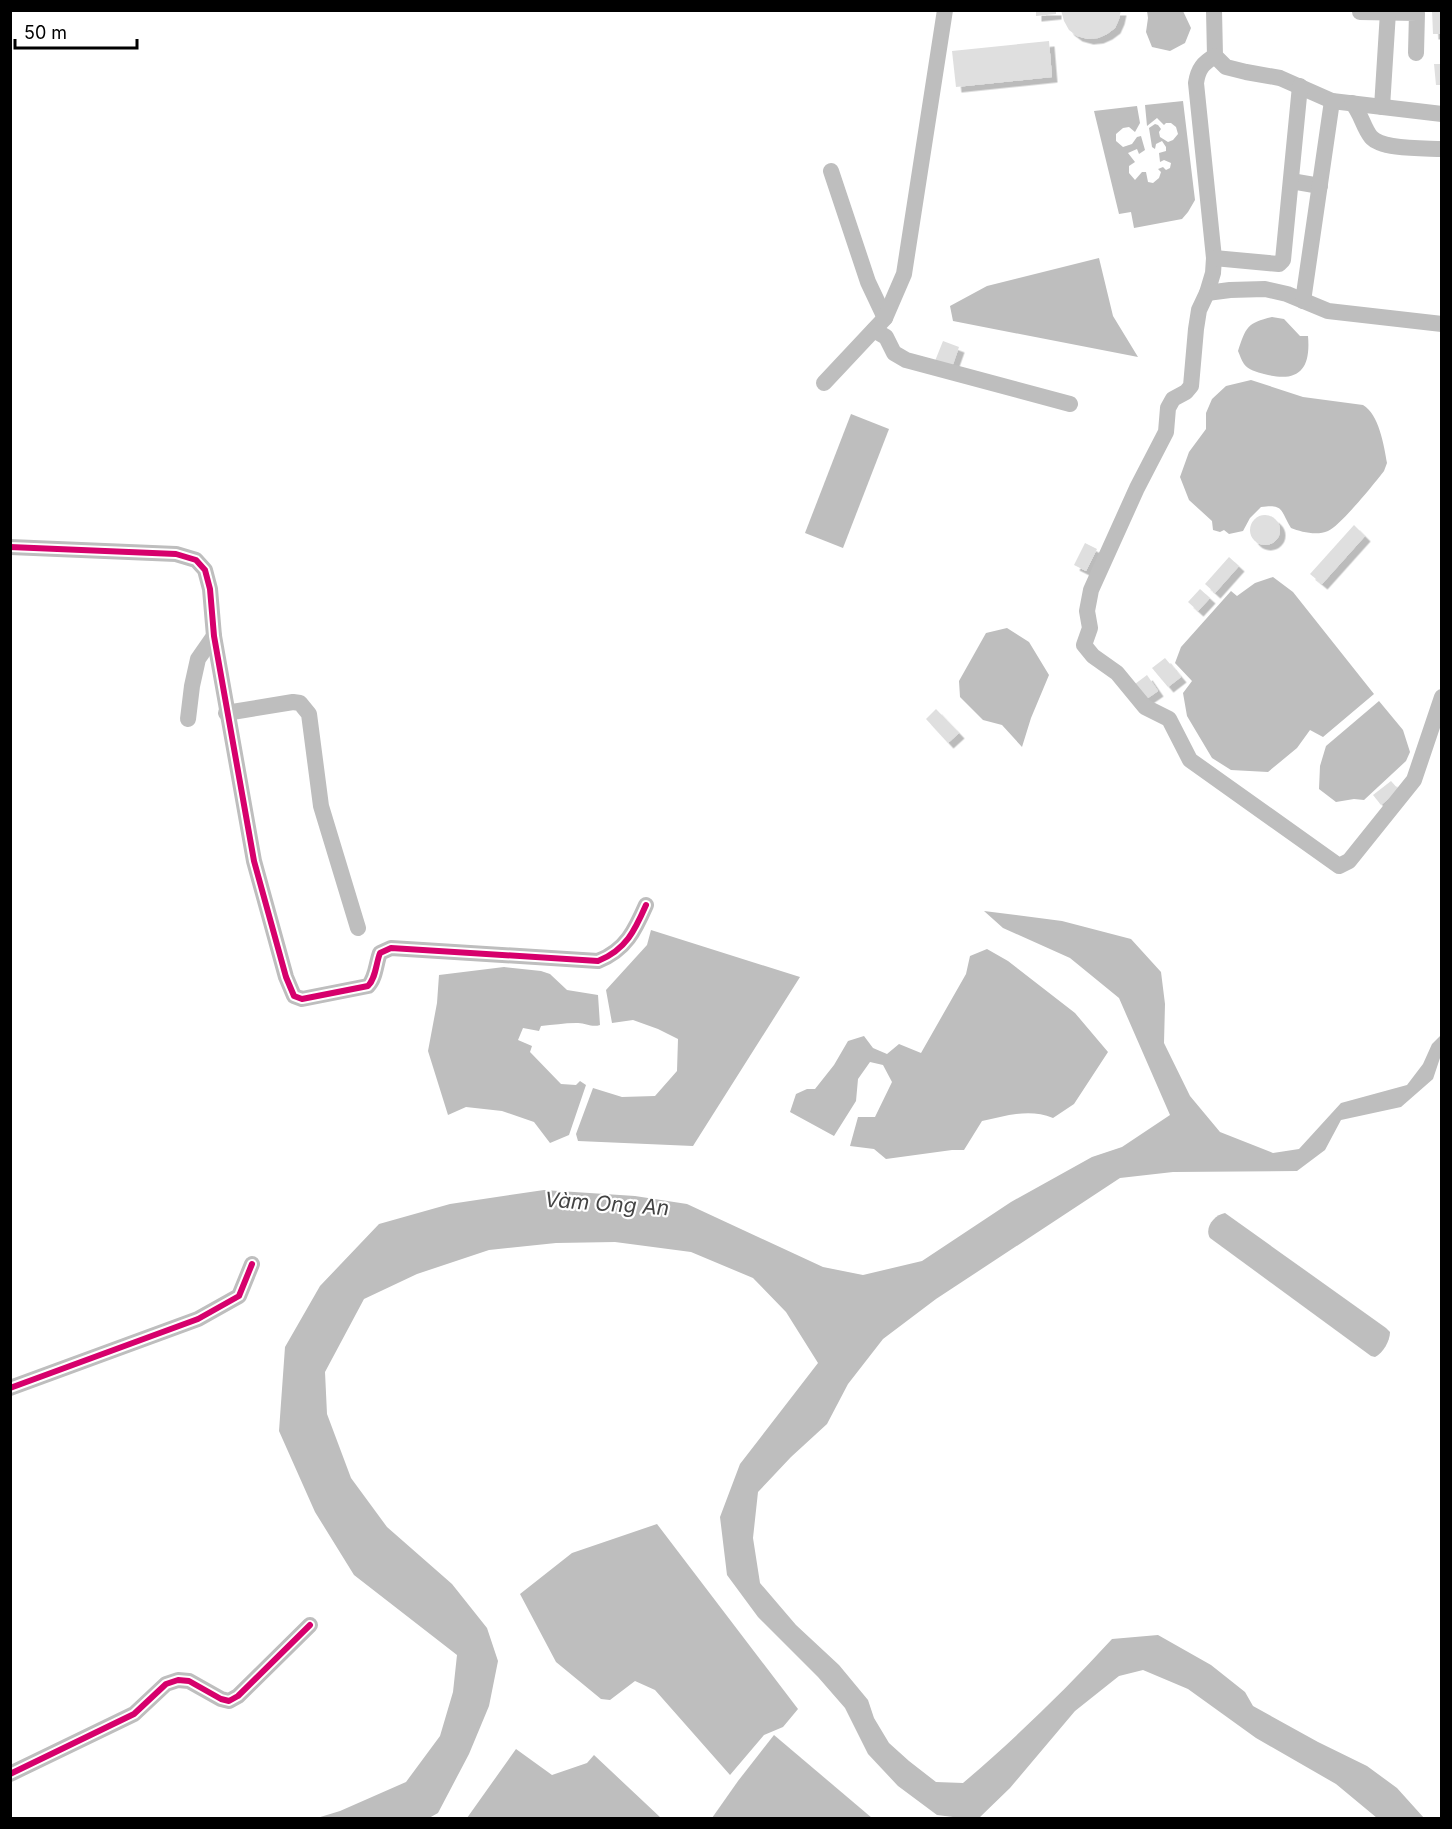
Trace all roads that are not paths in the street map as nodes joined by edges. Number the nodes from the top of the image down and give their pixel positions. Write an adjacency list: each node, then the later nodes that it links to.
1 (945, 10): 19 (street)
2 (1214, 10): 6 (street)
3 (1360, 12): 4 (street)
4 (1388, 12): 5 (street); 10 (street)
5 (1416, 53)
6 (1215, 56): 7 (street); 16 (street)
7 (1300, 86): 8 (street); 14 (street)
8 (1332, 101): 9 (street); 15 (street)
9 (1352, 104): 10 (street); 12 (street)
10 (1382, 107): 11 (street)
11 (1442, 114)
12 (1442, 149)
13 (831, 171): 19 (street)
14 (1291, 181): 15 (street); 16 (street)
15 (1320, 186): 18 (street)
16 (1214, 258): 17 (street)
17 (1207, 293): 18 (street); 25 (street)
18 (1303, 301): 20 (street)
19 (880, 324): 21 (street); 22 (street)
20 (1442, 324)
21 (824, 383)
22 (1070, 404)
23 (10, 547): 24 (street)
24 (214, 636): 26 (street); 27 (street)
25 (1442, 697)
26 (226, 713): 28 (street); 29 (street)
27 (188, 719)
28 (646, 905)
29 (358, 928)
30 (252, 1264): 31 (street)
31 (10, 1388)
32 (310, 1625): 33 (street)
33 (10, 1774)

